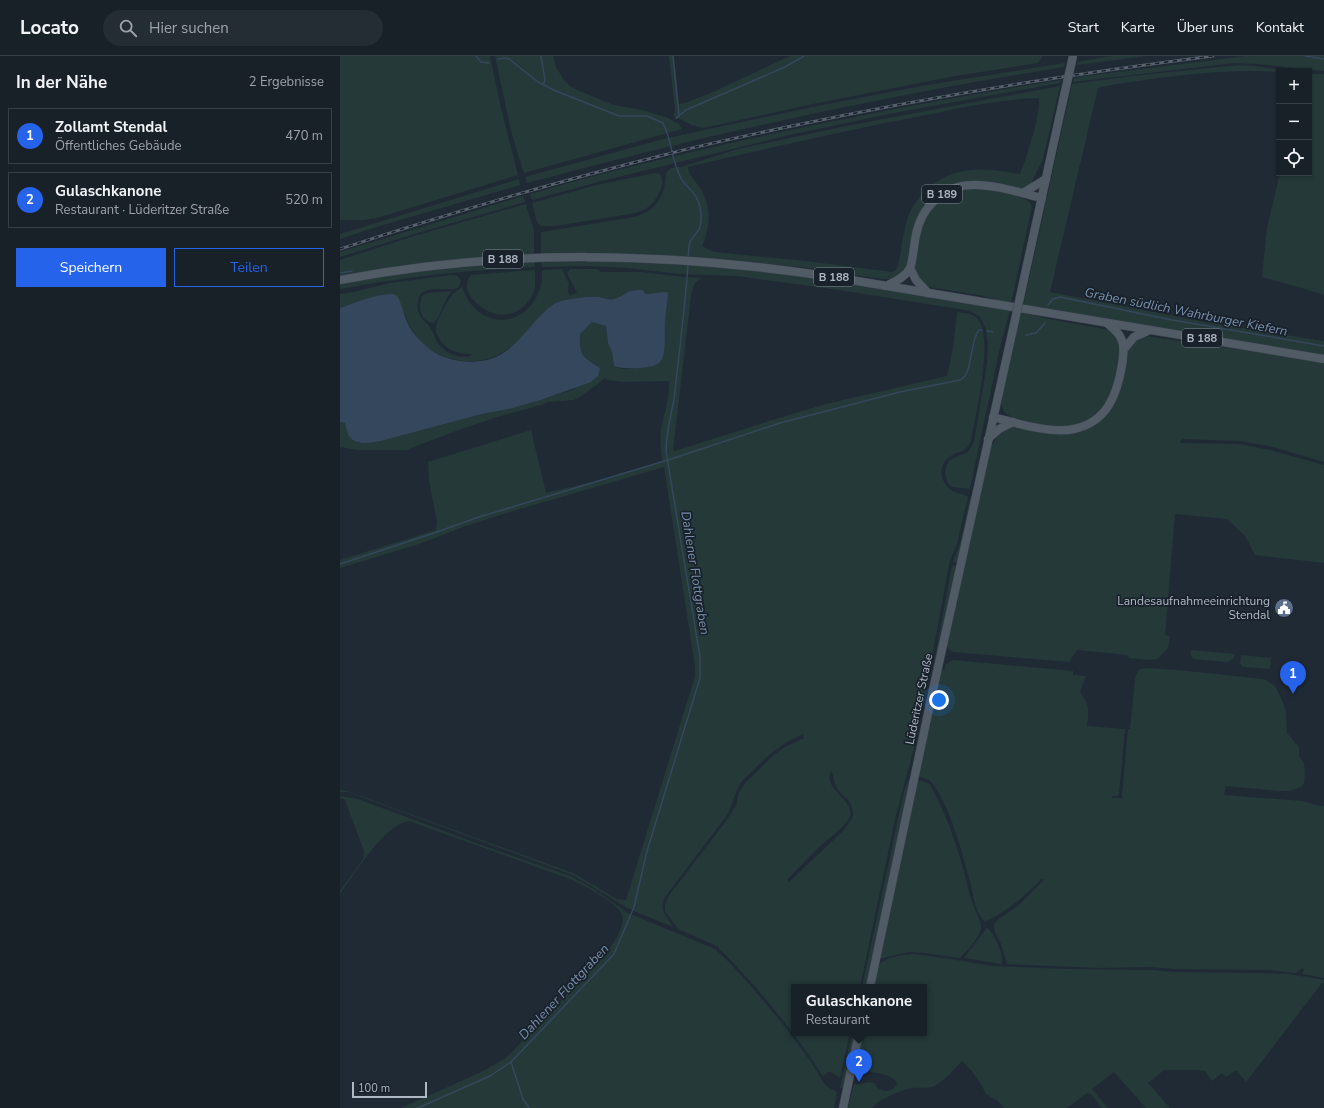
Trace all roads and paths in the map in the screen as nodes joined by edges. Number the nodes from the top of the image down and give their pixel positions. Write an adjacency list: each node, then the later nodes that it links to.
1 (1073, 56): 2 (main road, Lüderitzer Straße, bridge)
2 (1046, 179): 3 (main road); 4 (main road, Lüderitzer Straße)
3 (1023, 193): 4 (main road, B 189); 5 (main road, B 189)
4 (1042, 198): 13 (main road, Lüderitzer Straße, bridge)
5 (910, 268): 7 (main road); 8 (main road)
6 (340, 280): 7 (main road, B 188)
7 (886, 286): 8 (main road, B 188)
8 (928, 292): 9 (main road, B 188)
9 (1107, 322): 10 (main road); 11 (main road)
10 (1151, 330): 11 (main road); 12 (main road, B 188)
11 (1124, 349): 14 (main road)
12 (1324, 359)
13 (993, 417): 14 (main road); 15 (main road, Lüderitzer Straße)
14 (1013, 422): 15 (main road)
15 (988, 440): 16 (main road, Lüderitzer Straße)
16 (871, 984)
17 (858, 1036): 18 (main road)
18 (843, 1108)

